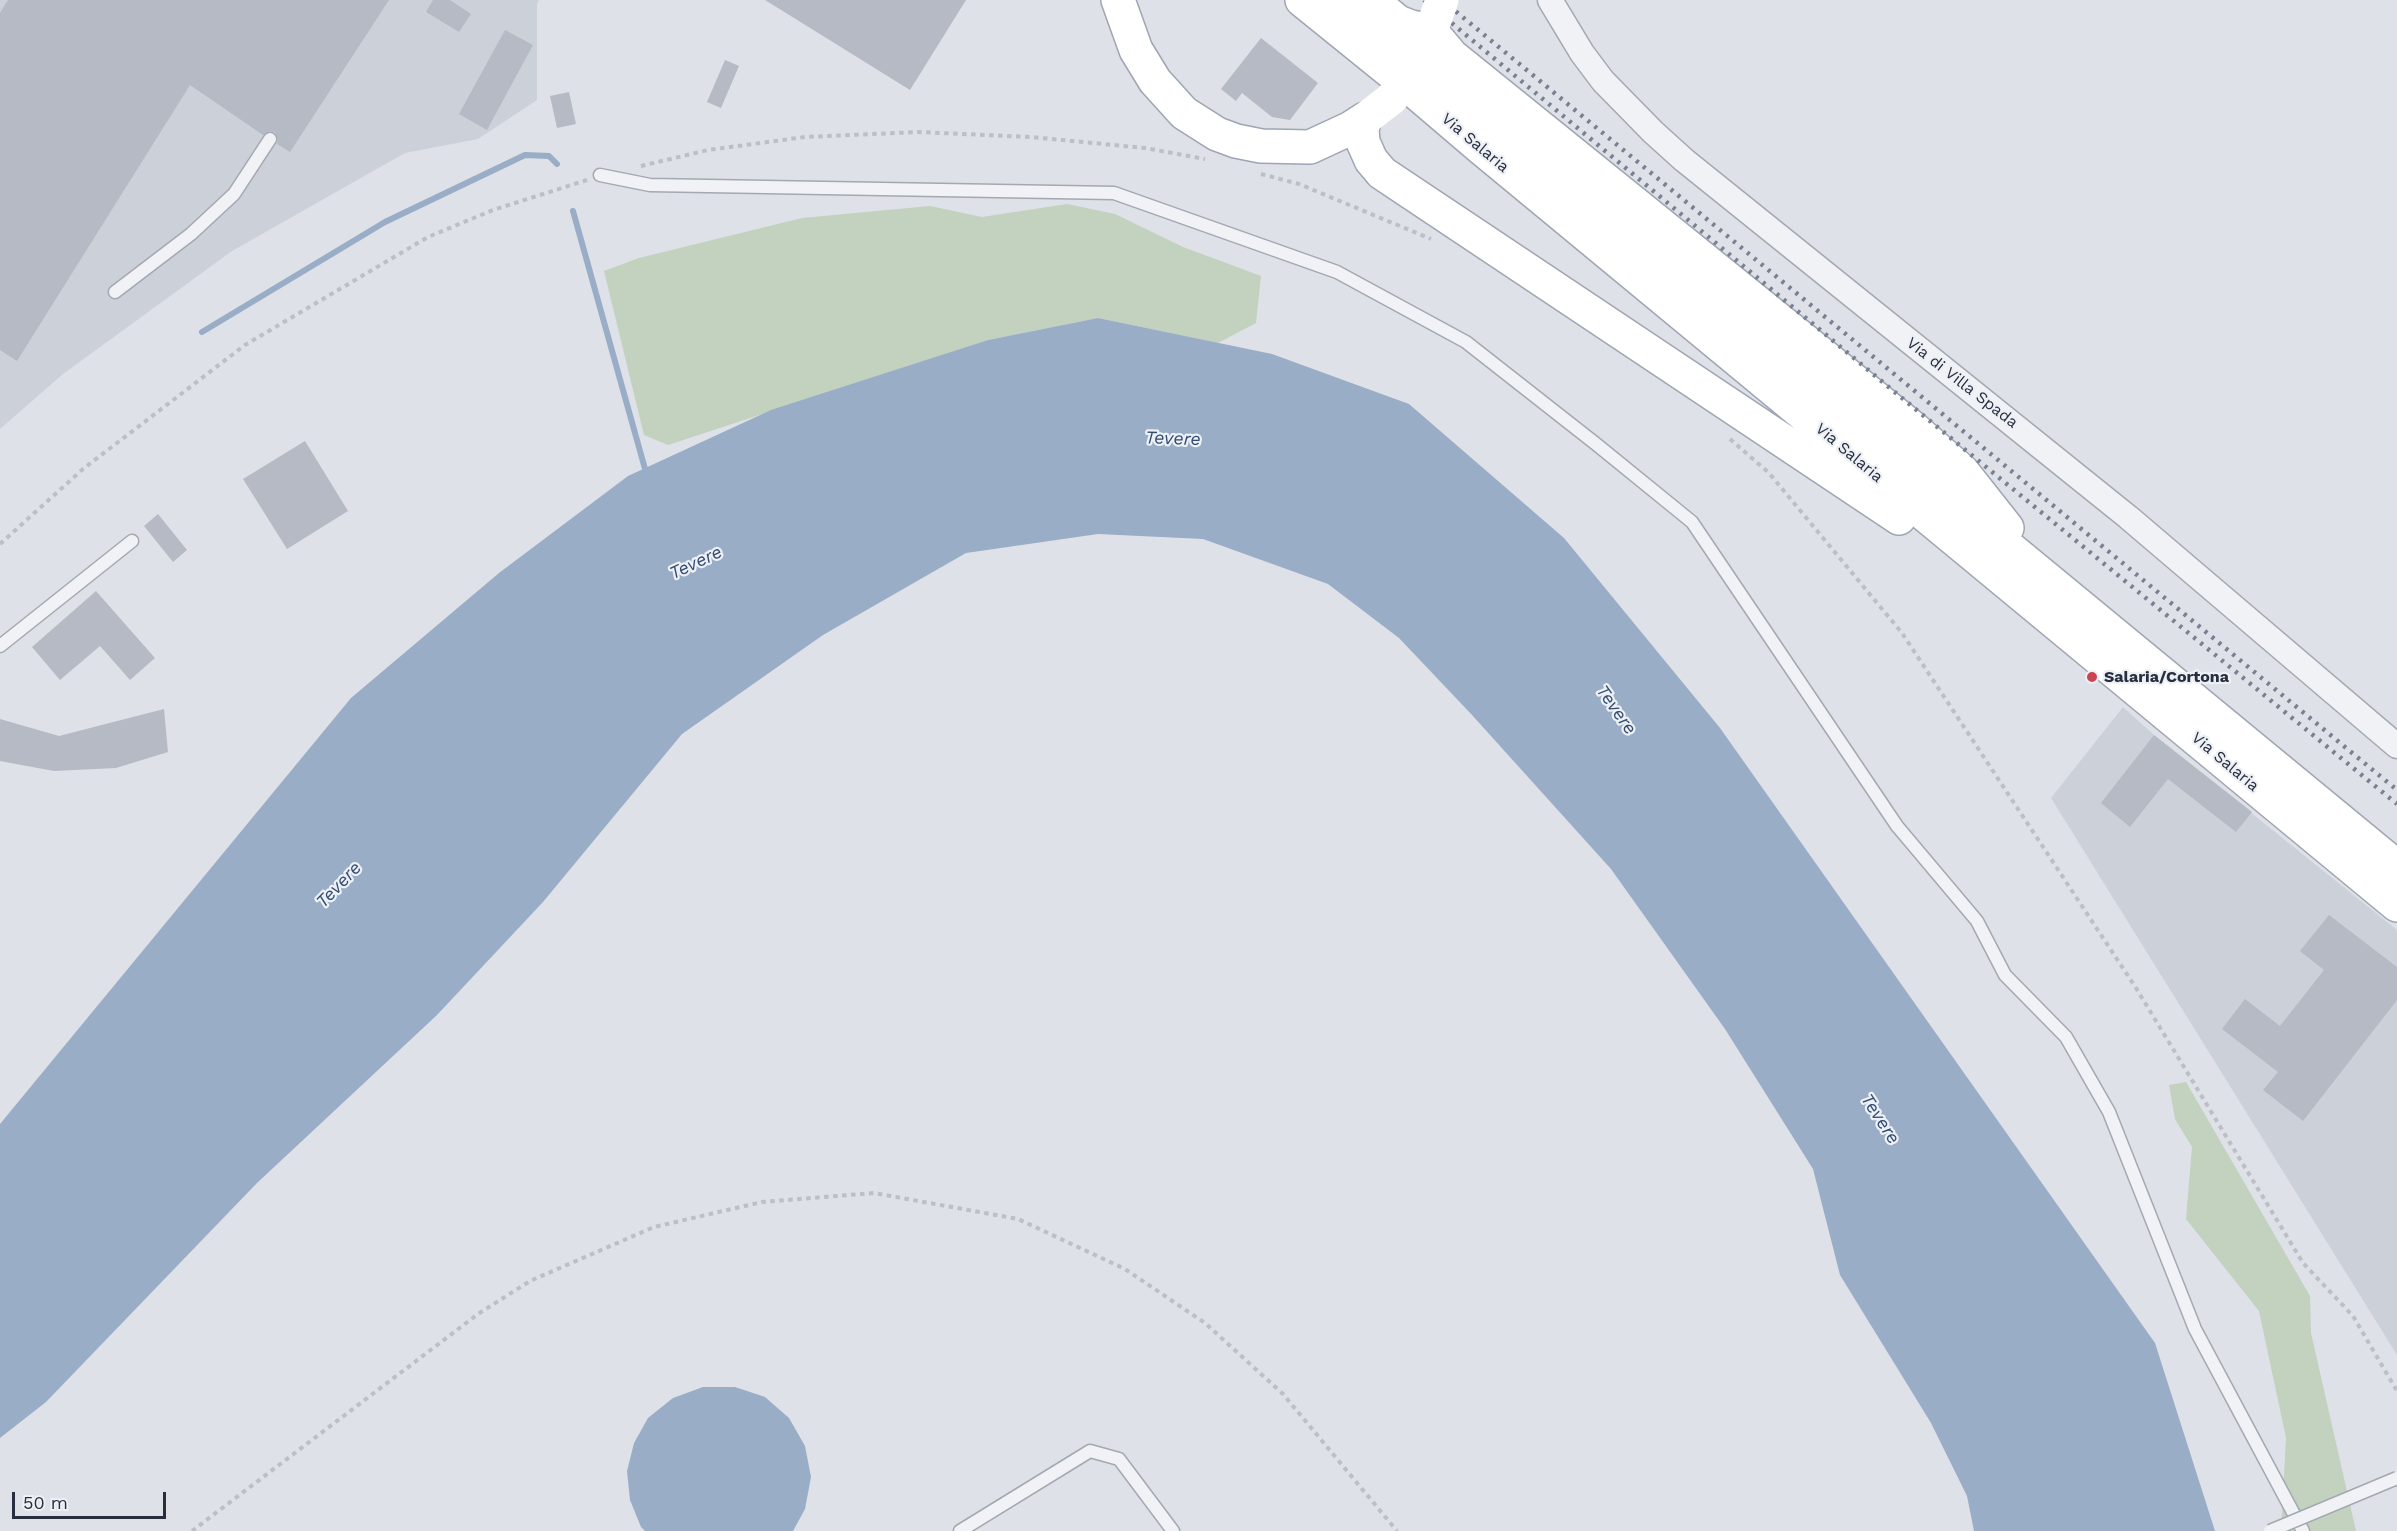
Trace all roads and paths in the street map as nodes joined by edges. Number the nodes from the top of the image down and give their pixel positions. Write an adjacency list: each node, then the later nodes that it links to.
1 (1118, 0): 10 (main road)
2 (1302, 0): 20 (main road, Via Salaria)
3 (1344, 0): 21 (main road, Via Salaria)
4 (1371, 0): 7 (main road)
5 (1442, 0): 7 (main road, bridge)
6 (1550, 0): 23 (street, Via di Villa Spada)
7 (1431, 31): 8 (main road); 21 (main road)
8 (1365, 119): 10 (main road); 13 (main road)
9 (270, 139): 16 (lane)
10 (1310, 147): 13 (main road)
11 (1214, 161): 14 (path)
12 (1256, 173): 15 (path)
13 (1382, 173): 20 (main road)
14 (600, 176): 19 (path); 33 (lane)
15 (1438, 242)
16 (115, 292)
17 (1727, 437): 26 (path)
18 (132, 542): 22 (lane)
19 (0, 544)
20 (2027, 599): 25 (main road, Via Salaria)
21 (2075, 603): 24 (main road, Via Salaria)
22 (0, 646)
23 (2397, 746)
24 (2397, 867)
25 (2397, 905)
26 (2397, 1391)
27 (2397, 1478): 32 (lane, bridge)
28 (192, 1531): 31 (path)
29 (960, 1531): 30 (lane)
30 (1173, 1531)
31 (1397, 1531)
32 (2270, 1531)
33 (2303, 1531)

